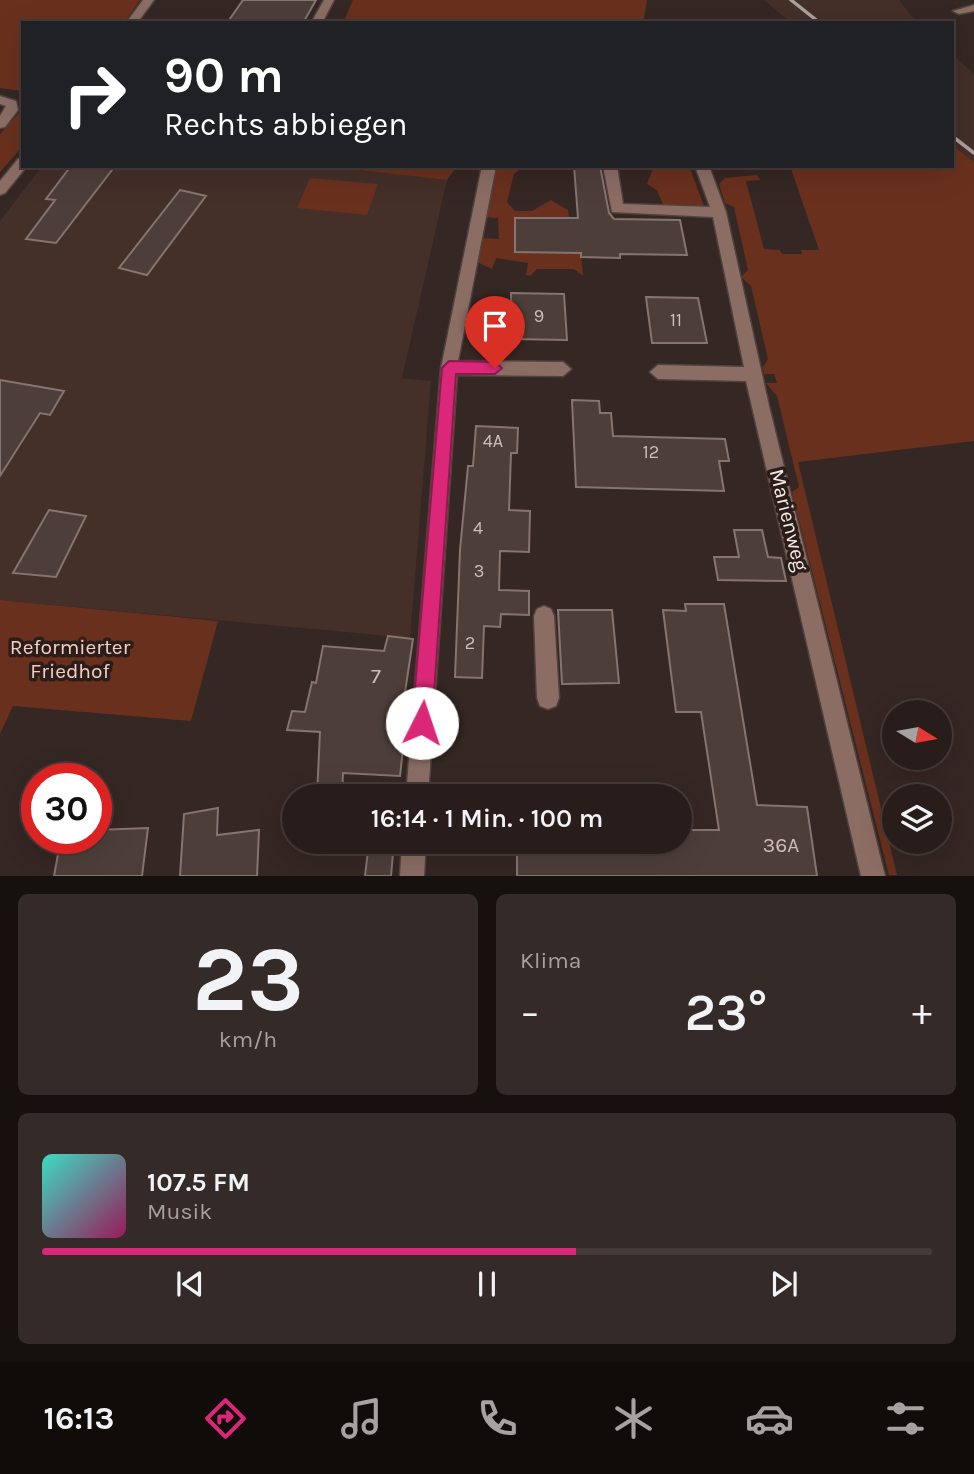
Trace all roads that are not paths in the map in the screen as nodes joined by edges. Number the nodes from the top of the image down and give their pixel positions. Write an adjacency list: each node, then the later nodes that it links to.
1 (149, 0): 5 (street)
2 (329, 0): 6 (street)
3 (974, 8): 4 (street)
4 (959, 11)
5 (133, 21)
6 (317, 21)
7 (0, 100): 8 (street)
8 (0, 124)
9 (21, 164): 13 (street)
10 (489, 168): 15 (street)
11 (610, 168): 14 (street)
12 (703, 168): 14 (street, Marienweg)
13 (0, 190)
14 (719, 212): 18 (street, Marienweg)
15 (449, 368): 16 (street); 21 (street)
16 (563, 369)
17 (658, 372): 18 (street)
18 (753, 373): 24 (street, Marienweg)
19 (544, 616): 20 (street)
20 (548, 698)
21 (418, 784)
22 (413, 854): 23 (street)
23 (412, 876)
24 (873, 876)

